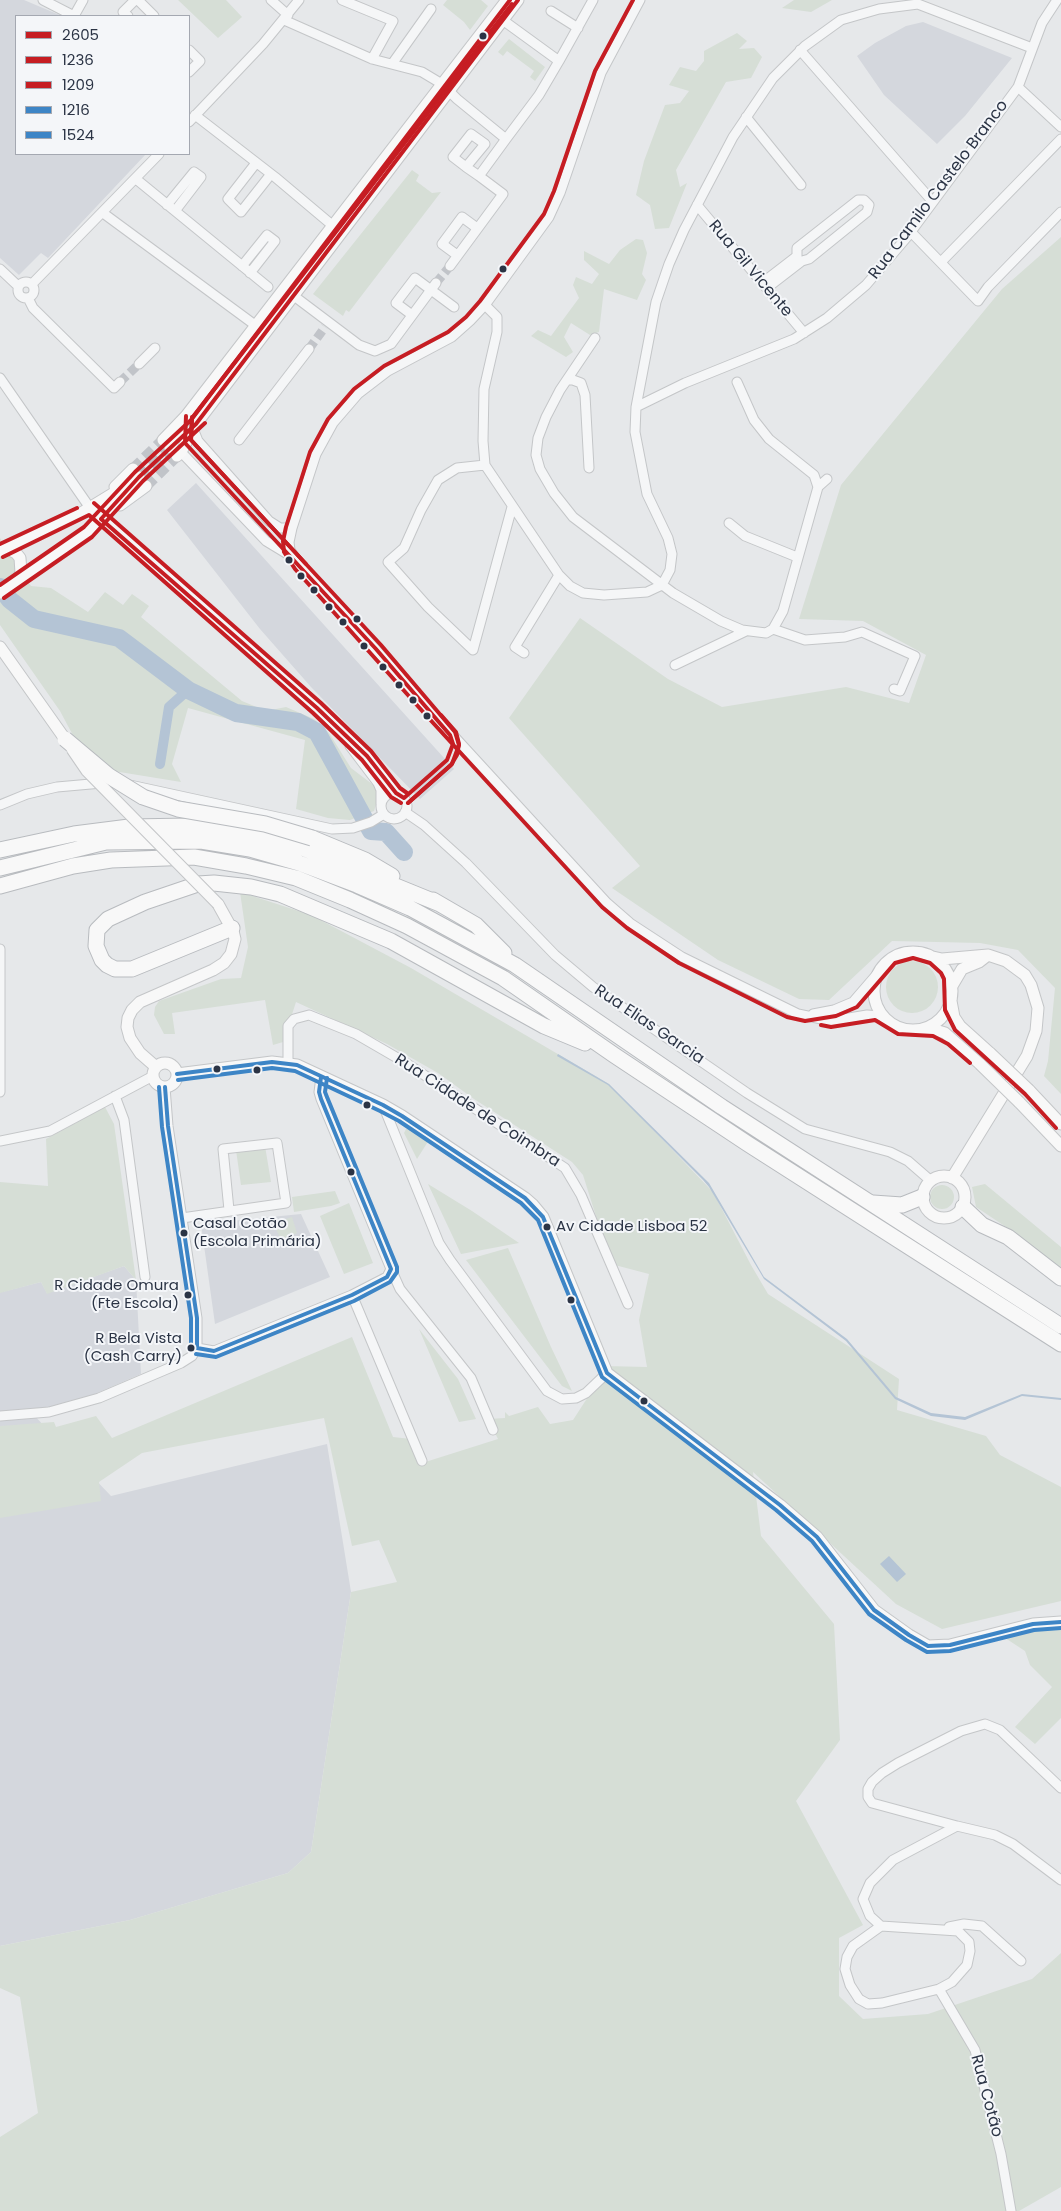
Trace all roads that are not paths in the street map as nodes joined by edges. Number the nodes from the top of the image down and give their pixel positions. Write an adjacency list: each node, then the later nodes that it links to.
1 (43, 0): 15 (street)
2 (83, 0): 16 (street)
3 (137, 0): 17 (street); 18 (street)
4 (271, 0): 19 (street)
5 (299, 0): 19 (street)
6 (342, 0): 26 (street)
7 (507, 0): 20 (main road)
8 (518, 0): 21 (main road)
9 (593, 0): 22 (street)
10 (640, 0): 65 (street)
11 (1057, 0): 23 (street, Rua Camilo Castelo Branco)
12 (909, 3): 23 (street); 24 (street)
13 (431, 9): 28 (street)
14 (552, 11): 22 (street)
15 (72, 15)
16 (75, 15)
17 (127, 15)
18 (153, 15)
19 (286, 18): 26 (street); 33 (street)
20 (492, 19): 21 (street); 31 (main road)
21 (504, 21): 27 (street); 31 (main road)
22 (578, 28): 27 (street)
23 (1032, 48): 30 (street, Rua Camilo Castelo Branco)
24 (800, 50): 32 (street); 44 (street)
25 (190, 51): 29 (street)
26 (372, 59): 28 (street)
27 (559, 61): 35 (street)
28 (392, 64): 31 (street)
29 (190, 71)
30 (1018, 86): 34 (street); 44 (street, Rua Camilo Castelo Branco)
31 (446, 87): 35 (street); 48 (main road); 51 (main road)
32 (746, 117): 43 (street); 45 (street)
33 (192, 119): 38 (street)
34 (1061, 127)
35 (506, 139): 41 (street)
36 (1061, 139): 53 (street)
37 (158, 155): 42 (street)
38 (256, 163): 40 (street); 40 (street)
39 (466, 167): 41 (street)
40 (271, 174): 48 (street)
41 (479, 176): 49 (street)
42 (136, 179): 47 (street); 54 (street)
43 (801, 185)
44 (933, 202): 50 (street, Rua Camilo Castelo Branco)
45 (697, 206): 61 (street, Rua Gil Vicente); 79 (street)
46 (1061, 212): 53 (street)
47 (103, 213): 58 (street); 69 (street)
48 (332, 225): 51 (street); 69 (main road)
49 (477, 228): 52 (street); 52 (street)
50 (911, 232): 53 (street); 70 (street, Rua Camilo Castelo Branco)
51 (335, 239): 63 (main road)
52 (457, 254): 55 (street)
53 (941, 262)
54 (242, 266): 57 (street); 57 (street)
55 (450, 266)
56 (0, 269): 59 (street)
57 (250, 273): 62 (street)
58 (32, 284): 59 (street); 64 (street)
59 (18, 286): 64 (street)
60 (434, 286): 66 (street); 67 (street); 67 (street)
61 (764, 286): 61 (street); 70 (street, Rua Gil Vicente)
62 (268, 287)
63 (294, 296): 67 (street); 68 (main road)
64 (28, 298): 77 (street)
65 (485, 305): 85 (street); 96 (street)
66 (454, 308)
67 (412, 315)
68 (273, 322): 69 (street); 81 (main road)
69 (255, 325): 80 (main road)
70 (804, 333): 79 (street, Rua Camilo Castelo Branco)
71 (595, 338): 76 (street)
72 (155, 348): 74 (street)
73 (309, 349): 83 (street)
74 (139, 364)
75 (0, 378): 93 (street)
76 (567, 380): 86 (street); 102 (street)
77 (120, 382)
78 (737, 382): 90 (street)
79 (636, 407): 102 (street)
80 (186, 416): 81 (main road); 82 (main road)
81 (196, 424): 84 (main road); 96 (street)
82 (163, 440)
83 (239, 440)
84 (179, 454): 99 (street)
85 (486, 465): 92 (street); 92 (street)
86 (589, 468)
87 (133, 469): 91 (main road)
88 (827, 479): 90 (street)
89 (146, 486): 94 (main road)
90 (818, 487): 98 (street)
91 (101, 501): 93 (main road); 94 (main road)
92 (512, 507): 100 (street)
93 (90, 508): 94 (street); 97 (main road)
94 (101, 520): 101 (main road); 110 (street)
95 (729, 523): 98 (street)
96 (292, 528): 99 (street)
97 (3, 550): 101 (main road)
98 (797, 557): 104 (street)
99 (294, 558): 129 (street)
100 (559, 575): 102 (street); 107 (street)
101 (16, 582): 103 (main road)
102 (662, 585): 105 (street)
103 (0, 593)
104 (773, 629): 105 (street); 109 (street)
105 (746, 631): 108 (street)
106 (0, 647): 111 (main road)
107 (524, 653)
108 (675, 664)
109 (894, 689)
110 (341, 733): 112 (street); 114 (street)
111 (65, 739): 120 (highway, bridge); 121 (main road, bridge)
112 (396, 793): 114 (street); 115 (street)
113 (0, 804): 116 (street)
114 (381, 804): 116 (street)
115 (406, 812): 116 (street); 146 (street, Rua Elias Garcia)
116 (382, 815)
117 (0, 850): 120 (highway)
118 (0, 868): 125 (highway)
119 (0, 886): 133 (highway)
120 (440, 904): 125 (highway)
121 (232, 928): 133 (highway); 135 (main road)
122 (0, 949): 132 (street)
123 (988, 955): 124 (main road); 127 (main road); 145 (main road)
124 (933, 957): 126 (main road); 127 (main road)
125 (515, 965): 148 (highway)
126 (878, 973): 129 (street); 130 (main road)
127 (952, 986): 128 (main road)
128 (951, 1001): 131 (main road); 142 (main road, bridge)
129 (806, 1015): 130 (street)
130 (882, 1016): 131 (main road)
131 (922, 1029): 144 (main road, bridge)
132 (0, 1047): 139 (street)
133 (614, 1055): 158 (highway)
134 (288, 1062): 136 (main road); 137 (main road); 156 (street, Rua Cidade de Coimbra)
135 (155, 1071): 136 (main road); 138 (main road); 140 (street)
136 (177, 1074): 138 (main road)
137 (322, 1077): 141 (main road); 152 (street)
138 (165, 1087): 151 (street)
139 (0, 1092)
140 (115, 1096): 143 (street); 153 (street)
141 (383, 1105): 160 (main road); 160 (street)
142 (1061, 1124)
143 (0, 1141)
144 (1061, 1146)
145 (952, 1178): 146 (main road); 149 (main road)
146 (930, 1181): 147 (main road)
147 (922, 1196): 148 (highway); 149 (main road)
148 (871, 1202): 157 (highway)
149 (963, 1207): 154 (highway)
150 (229, 1210): 150 (street); 151 (street)
151 (182, 1218): 159 (street)
152 (391, 1269): 155 (street); 162 (street)
153 (145, 1278)
154 (1061, 1278)
155 (352, 1295): 159 (street); 163 (street)
156 (628, 1304)
157 (1061, 1326)
158 (1061, 1344)
159 (197, 1348): 161 (street)
160 (608, 1373): 164 (main road)
161 (0, 1416)
162 (493, 1430)
163 (422, 1460)
164 (1061, 1622)
165 (1061, 1788): 166 (street)
166 (957, 1826): 167 (street); 168 (street)
167 (1061, 1880)
168 (881, 1926): 169 (street); 171 (street)
169 (942, 1929): 170 (street); 171 (street)
170 (1021, 1961)
171 (939, 1989): 172 (street, Rua Cotão)
172 (1011, 2211)

